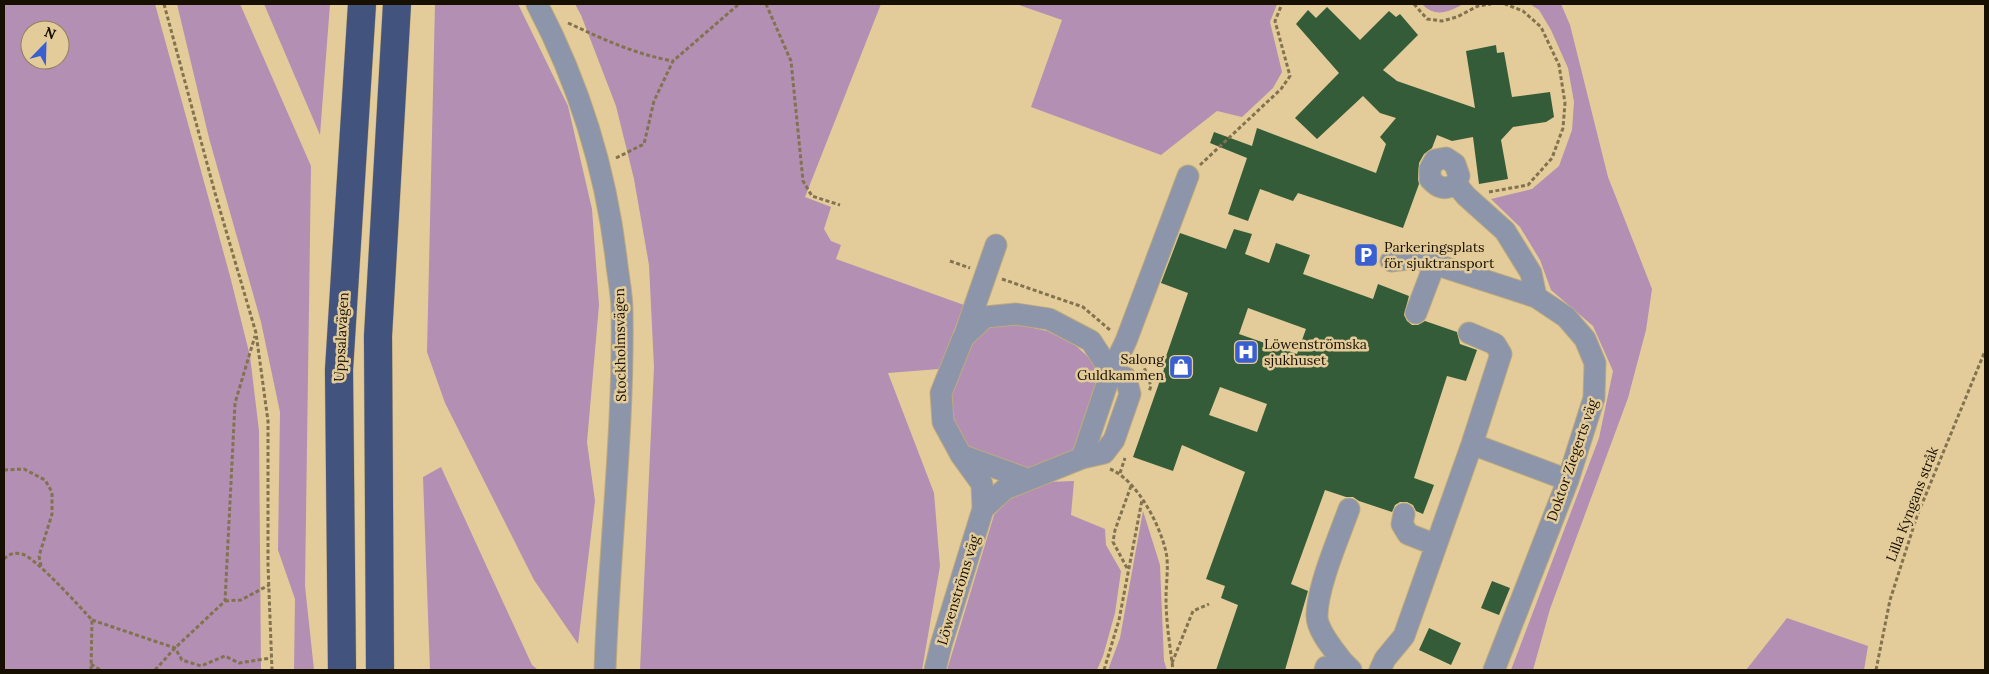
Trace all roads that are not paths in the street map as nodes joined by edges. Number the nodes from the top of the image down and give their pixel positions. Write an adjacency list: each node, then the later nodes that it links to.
1 (362, 4): 23 (highway, Uppsalavägen)
2 (397, 4): 24 (highway)
3 (537, 4): 25 (street, Stockholmsvägen)
4 (1188, 176): 13 (street)
5 (1461, 190): 9 (street)
6 (996, 244): 12 (street)
7 (1391, 261): 8 (street, Doktor Ziegerts väg)
8 (1435, 264): 9 (street, Doktor Ziegerts väg); 10 (street)
9 (1536, 297): 17 (street, Doktor Ziegerts väg)
10 (1416, 313)
11 (1469, 333): 14 (street)
12 (963, 338): 13 (street, Löwenströms väg); 15 (street, Löwenströms väg)
13 (1111, 372): 16 (street)
14 (1472, 444): 17 (street); 21 (street)
15 (961, 455): 16 (street); 18 (street, Löwenströms väg)
16 (1028, 478): 18 (street)
17 (1568, 480): 28 (street, Doktor Ziegerts väg)
18 (983, 509): 26 (street, Löwenströms väg)
19 (1350, 509): 22 (street)
20 (1404, 514): 21 (street)
21 (1436, 545): 27 (street)
22 (1340, 668)
23 (342, 670)
24 (380, 670)
25 (605, 670)
26 (934, 670)
27 (1380, 670)
28 (1494, 670)

